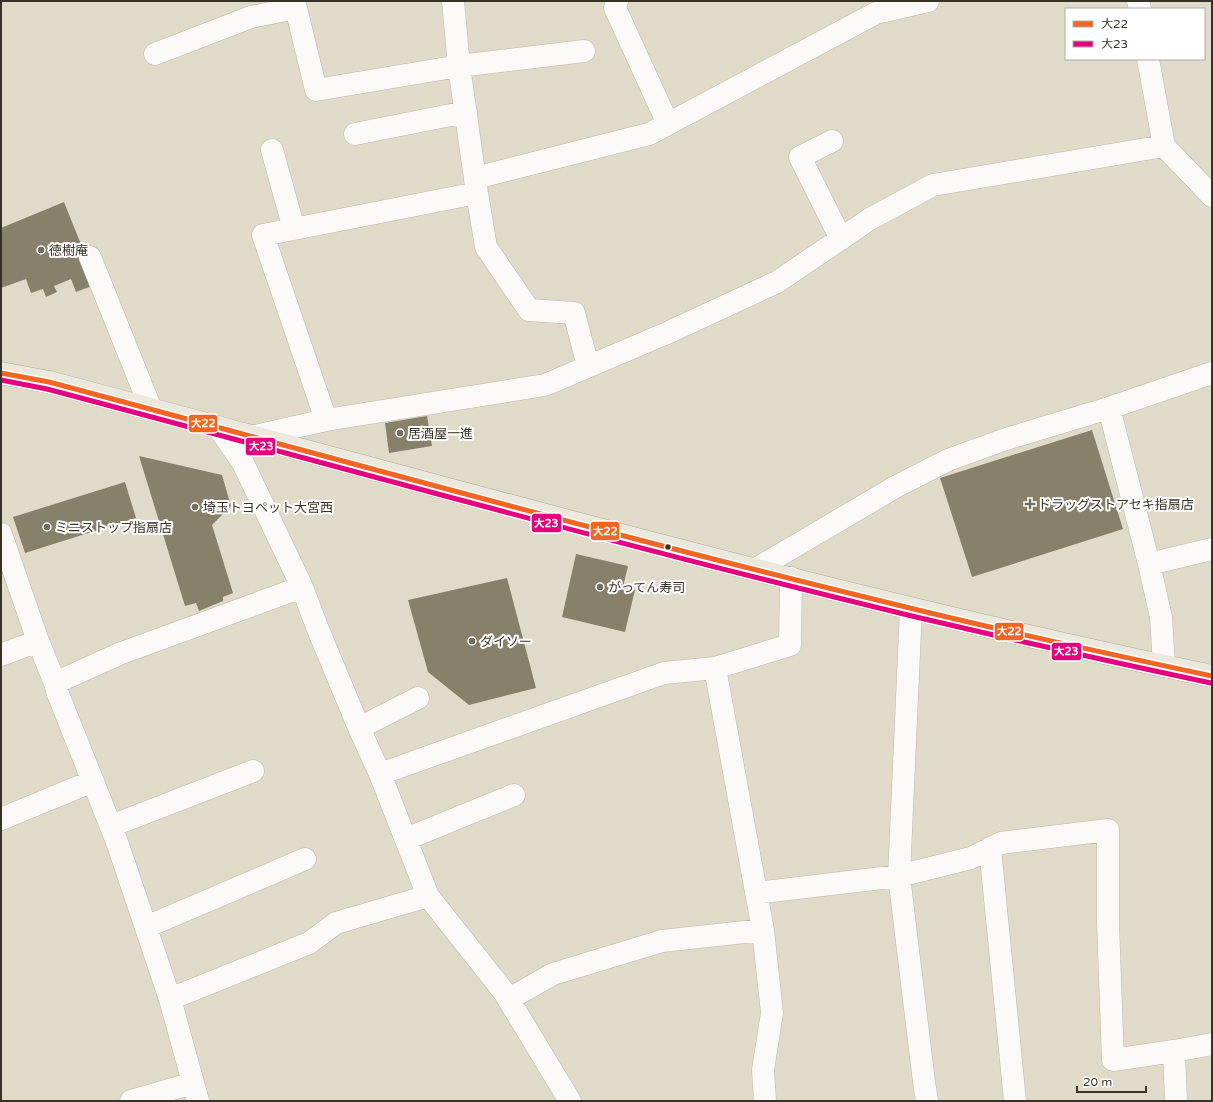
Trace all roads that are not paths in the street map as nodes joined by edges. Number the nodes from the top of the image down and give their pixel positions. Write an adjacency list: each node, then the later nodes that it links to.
1 (453, 1): 8 (street)
2 (616, 1): 10 (street)
3 (928, 1): 10 (street)
4 (248, 9): 6 (street); 8 (street)
5 (584, 52): 8 (street)
6 (155, 54)
7 (1148, 60): 13 (street)
8 (459, 66): 9 (street)
9 (466, 112): 11 (street); 15 (street)
10 (668, 124): 15 (street)
11 (355, 134)
12 (832, 141): 18 (street)
13 (1164, 146): 16 (street); 18 (street)
14 (272, 150): 17 (street)
15 (476, 185): 17 (street); 20 (street)
16 (1212, 196)
17 (294, 229): 25 (street)
18 (841, 239): 20 (street)
19 (90, 257): 24 (street)
20 (588, 366): 25 (street)
21 (1, 373): 24 (main road)
22 (1212, 373): 23 (street)
23 (1109, 408): 30 (street); 31 (street)
24 (151, 409): 26 (main road)
25 (326, 420): 27 (street)
26 (218, 427): 27 (main road); 33 (street)
27 (255, 436): 31 (main road)
28 (1, 534): 35 (street)
29 (1212, 549): 30 (street)
30 (1149, 564): 37 (street)
31 (756, 569): 32 (main road)
32 (791, 578): 34 (main road); 38 (street)
33 (302, 587): 40 (street); 42 (street)
34 (911, 609): 37 (main road); 52 (street)
35 (38, 641): 36 (street); 40 (street)
36 (1, 655)
37 (1164, 666): 39 (main road)
38 (715, 668): 44 (street); 53 (street)
39 (1212, 676)
40 (55, 683): 45 (street)
41 (418, 698): 42 (street)
42 (359, 728): 44 (street)
43 (253, 771): 48 (street)
44 (380, 774): 49 (street)
45 (93, 781): 47 (street); 48 (street)
46 (514, 795): 49 (street)
47 (1, 819)
48 (111, 826): 55 (street)
49 (406, 839): 54 (street)
50 (990, 848): 52 (street); 60 (street); 66 (street)
51 (305, 859): 55 (street)
52 (898, 876): 53 (street); 65 (street)
53 (756, 893): 56 (street)
54 (428, 896): 57 (street); 58 (street)
55 (146, 927): 57 (street)
56 (763, 930): 58 (street); 64 (street)
57 (170, 999): 61 (street)
58 (509, 999): 63 (street)
59 (1212, 1044): 60 (street)
60 (1174, 1052): 67 (street)
61 (195, 1092): 62 (street)
62 (131, 1101)
63 (570, 1101)
64 (766, 1101)
65 (927, 1101)
66 (1015, 1101)
67 (1176, 1101)

